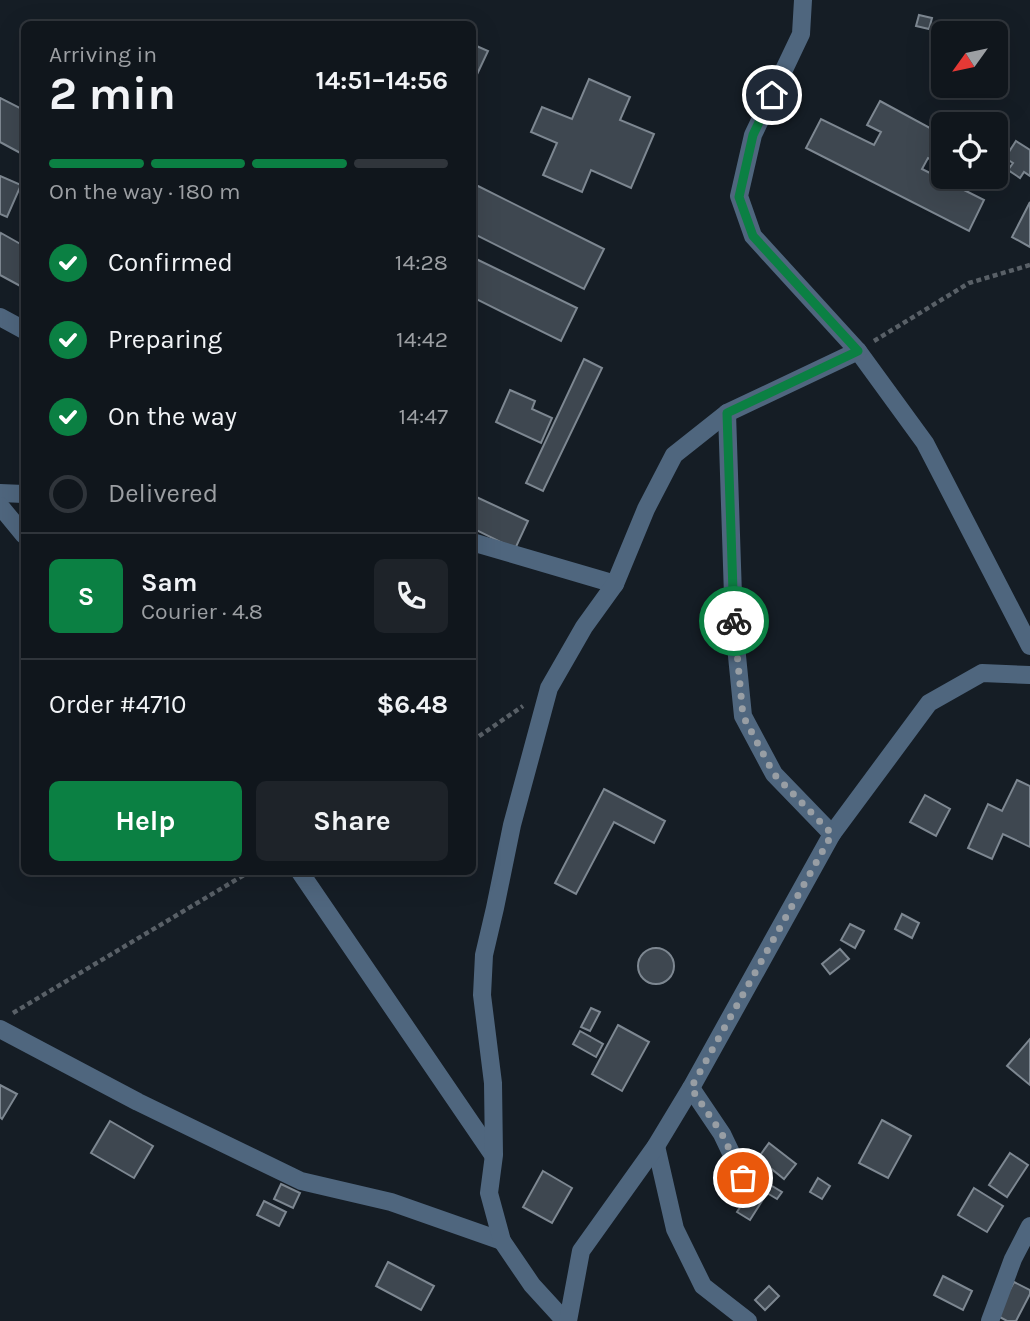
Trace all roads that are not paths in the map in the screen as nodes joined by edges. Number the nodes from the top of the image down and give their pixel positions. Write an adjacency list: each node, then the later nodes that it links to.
1 (803, 0): 4 (street)
2 (0, 317): 3 (street)
3 (21, 328)
4 (858, 351): 5 (street); 12 (street)
5 (727, 413): 11 (street); 14 (street)
6 (0, 493): 7 (street)
7 (21, 494)
8 (0, 506): 9 (street)
9 (21, 532)
10 (476, 543): 11 (street)
11 (615, 584): 19 (street)
12 (1030, 646)
13 (1030, 675): 14 (street)
14 (832, 834): 17 (street)
15 (302, 875): 19 (street)
16 (0, 1029): 22 (street)
17 (691, 1088): 18 (street); 20 (street)
18 (656, 1146): 23 (street); 24 (street)
19 (494, 1155): 22 (street)
20 (743, 1178)
21 (1030, 1226): 25 (street)
22 (502, 1241): 23 (street)
23 (567, 1321)
24 (748, 1321)
25 (990, 1321)

